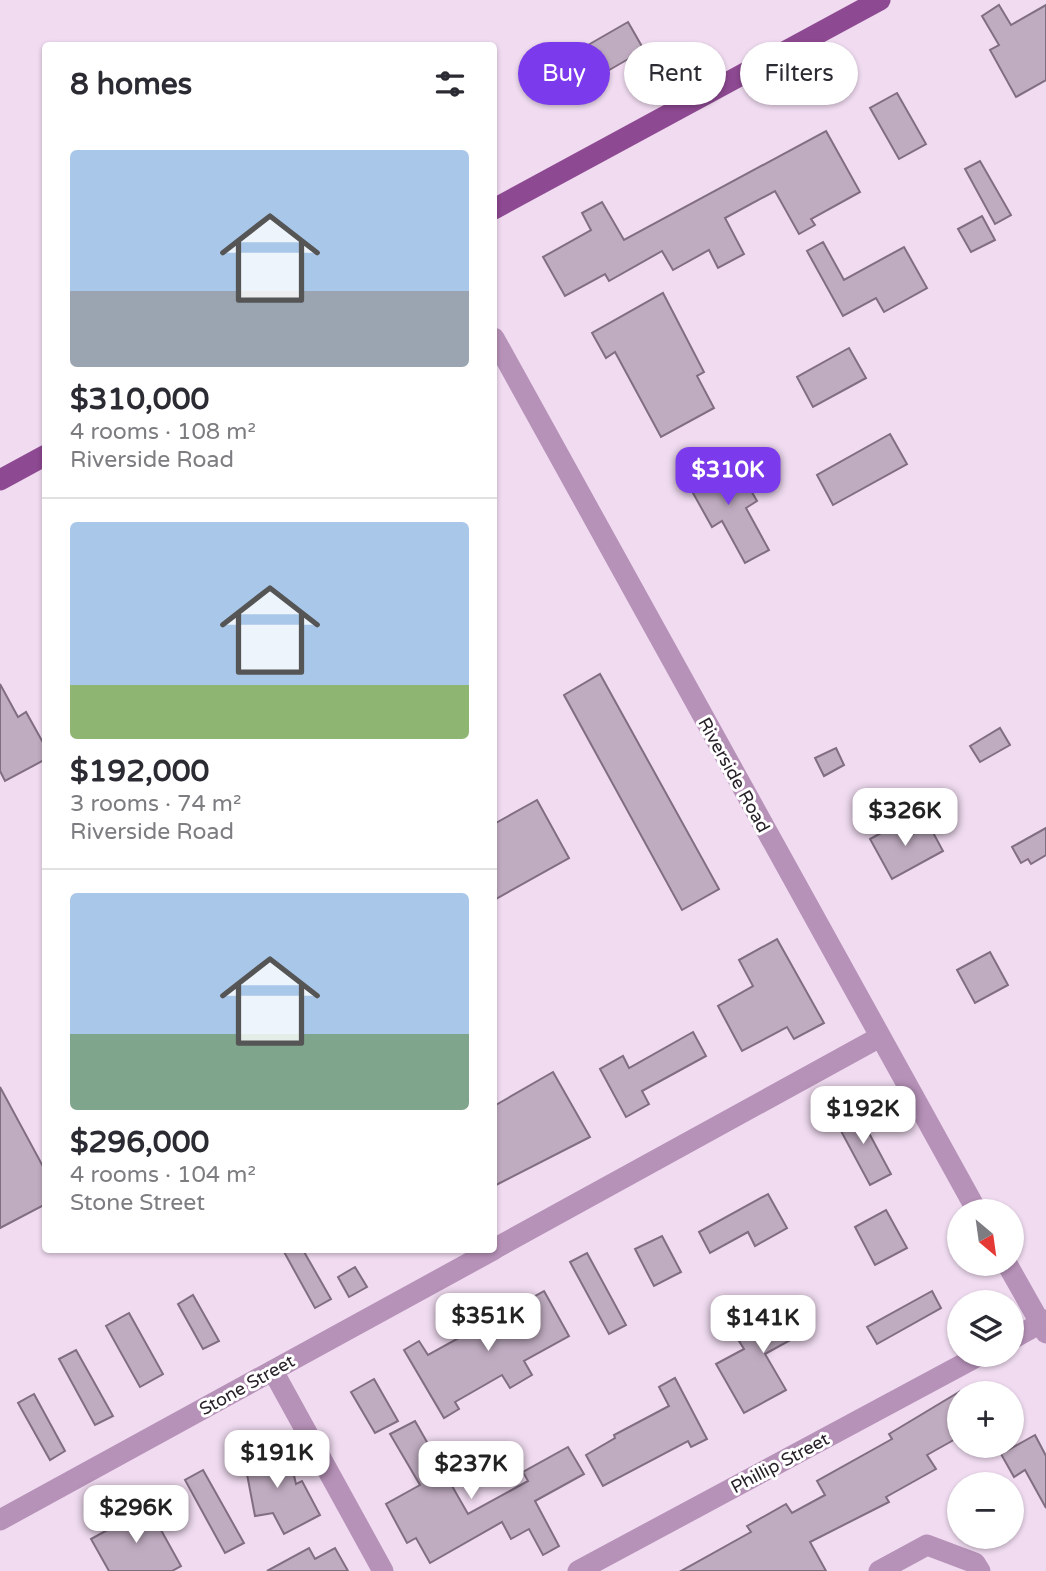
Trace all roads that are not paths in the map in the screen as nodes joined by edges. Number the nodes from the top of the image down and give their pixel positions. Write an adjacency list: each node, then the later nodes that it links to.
1 (880, 0): 2 (main road)
2 (497, 207)
3 (497, 343): 6 (street, Riverside Road)
4 (42, 457): 5 (main road)
5 (0, 480)
6 (878, 1038): 7 (street, Riverside Road); 8 (street, Stone Street)
7 (970, 1199)
8 (497, 1247)
9 (486, 1253): 14 (street, Stone Street)
10 (1014, 1276): 11 (street)
11 (1044, 1325): 12 (street)
12 (1024, 1334)
13 (958, 1367): 17 (street, Phillip Street)
14 (273, 1371): 15 (street, Stone Street); 16 (street)
15 (0, 1520)
16 (383, 1571)
17 (578, 1571)
18 (879, 1571): 19 (street)
19 (979, 1571)

